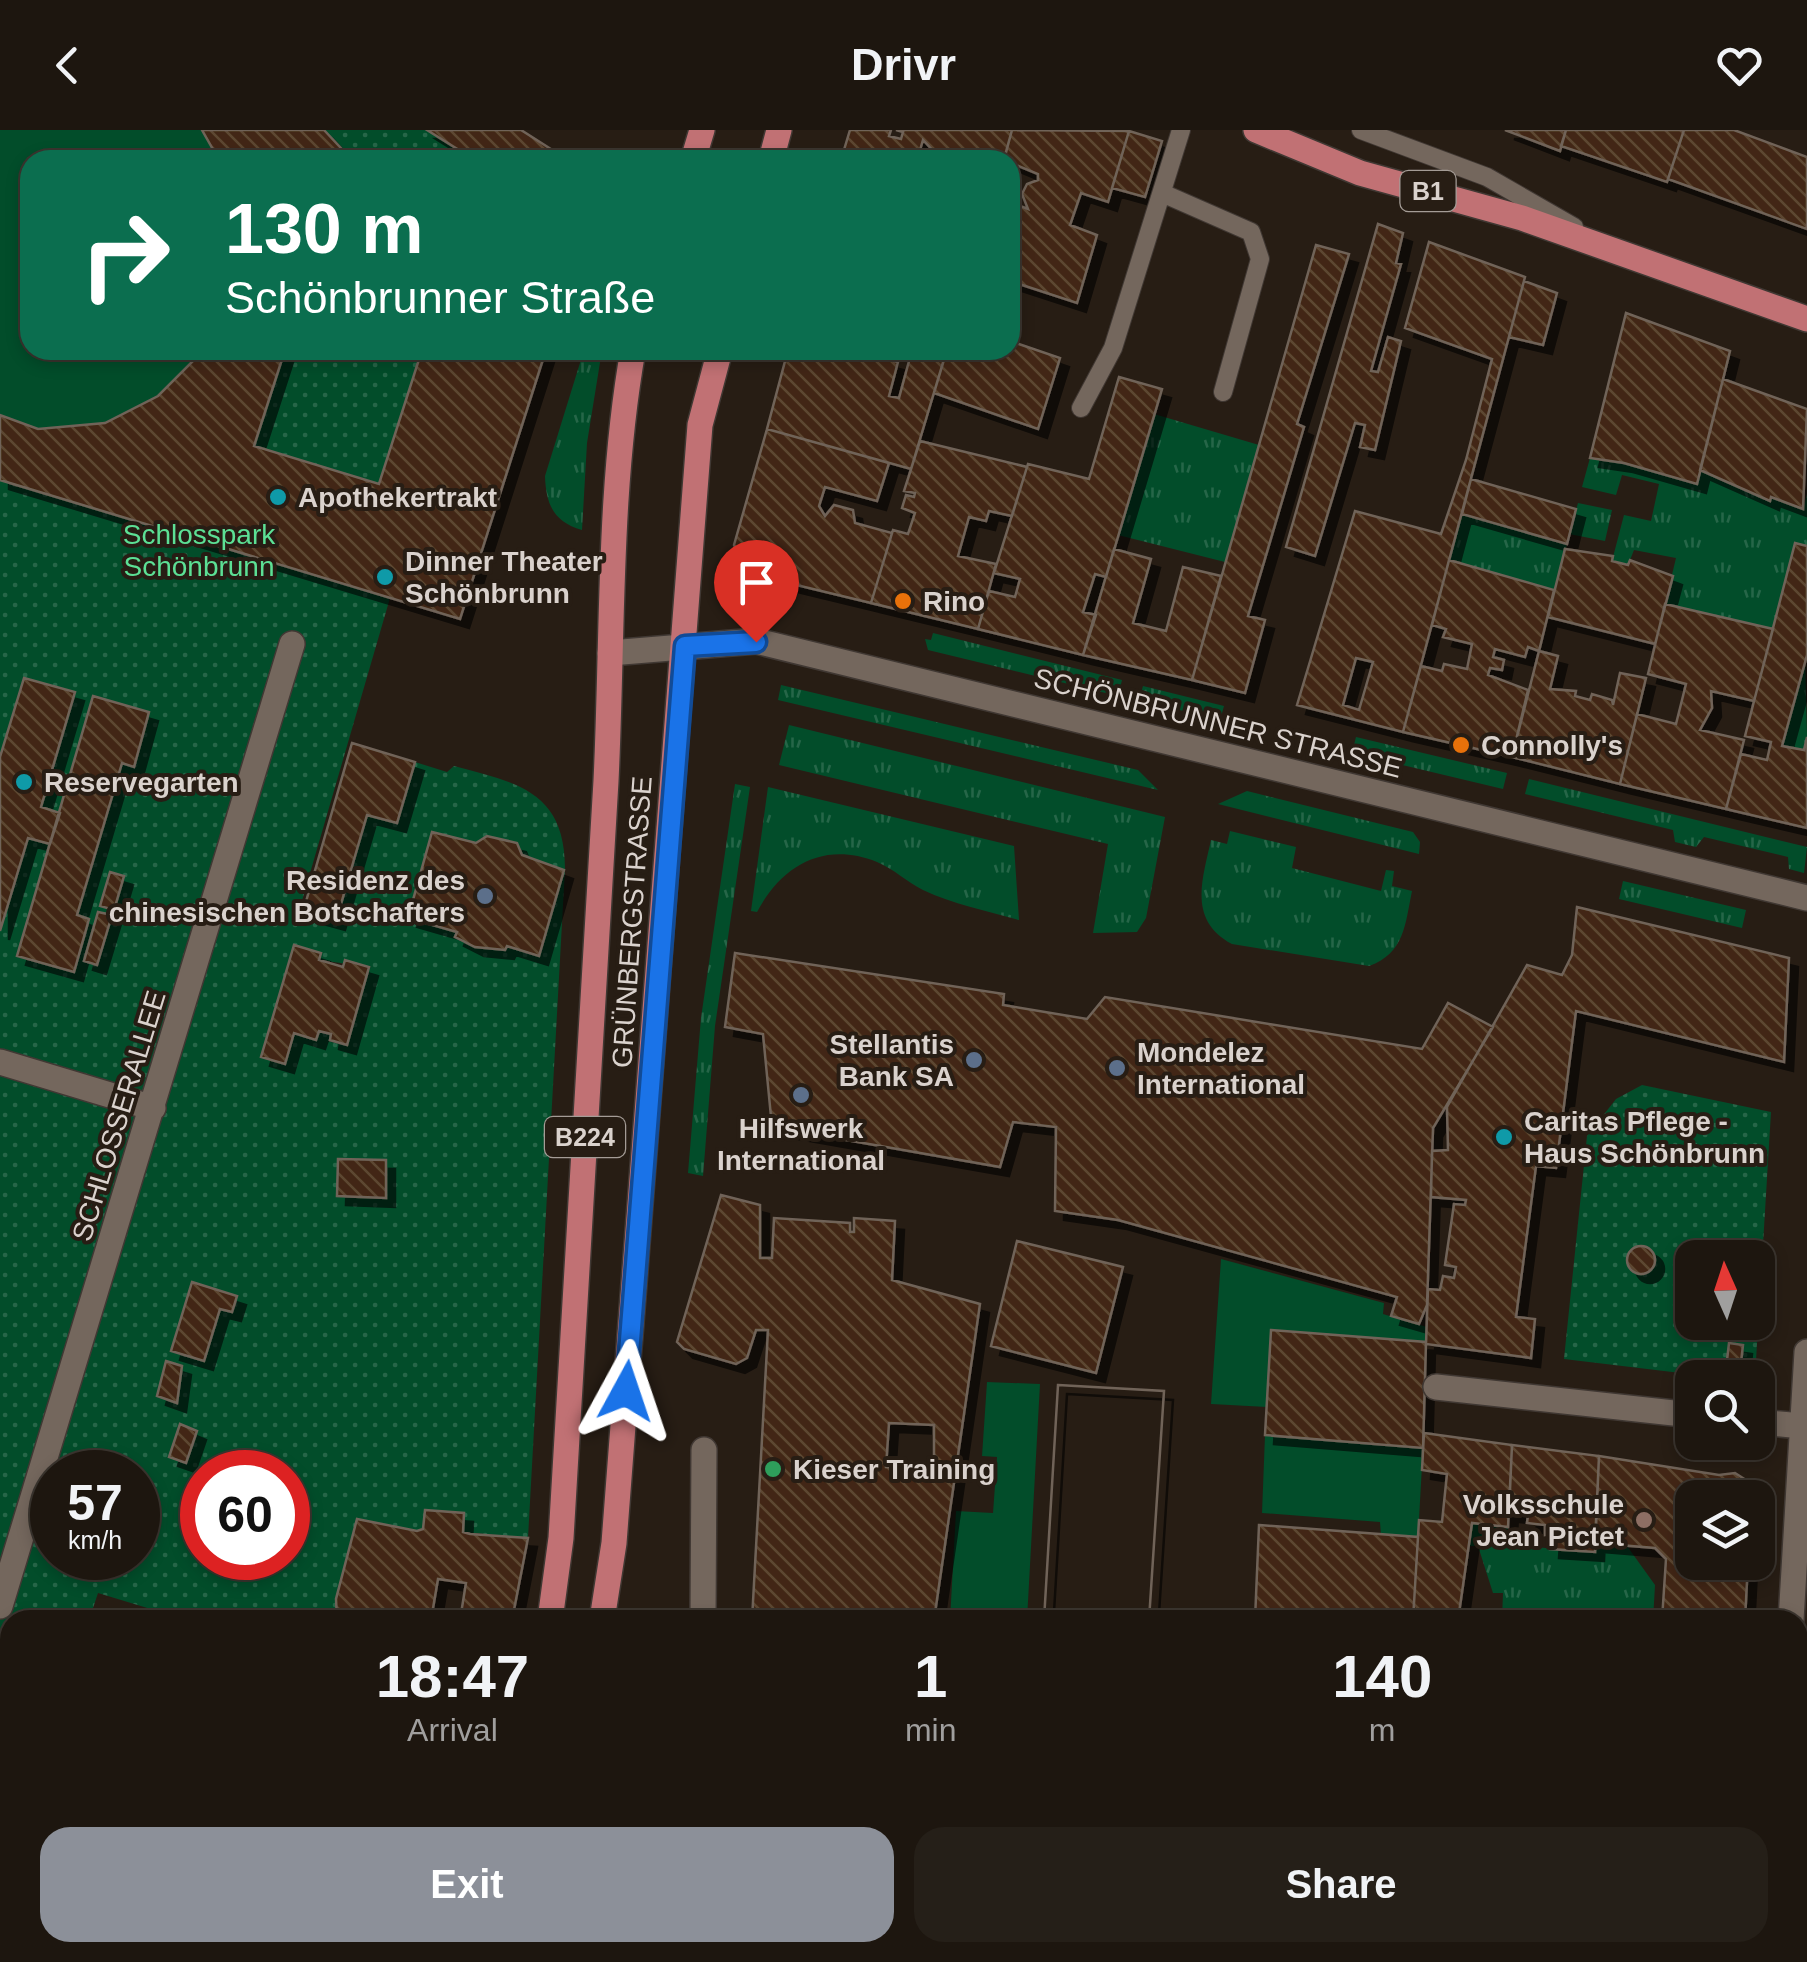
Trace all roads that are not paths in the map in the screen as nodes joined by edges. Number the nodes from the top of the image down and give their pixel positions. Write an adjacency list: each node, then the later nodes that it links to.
1 (1181, 130): 4 (lane)
2 (1256, 130): 5 (main road, B1)
3 (1362, 130): 5 (lane)
4 (1162, 193): 9 (lane); 10 (lane)
5 (1603, 245): 6 (main road, B1)
6 (1807, 318)
7 (632, 360): 13 (main road, GRÜNBERGSTRASSE / B224)
8 (717, 360): 12 (main road, GRÜNBERGSTRASSE / B224)
9 (1223, 392)
10 (1081, 408)
11 (292, 644): 16 (street, SCHLOSSERALLEE)
12 (685, 646): 13 (street, SCHÖNBRUNNER STRASSE); 14 (street, SCHÖNBRUNNER STRASSE); 25 (main road, GRÜNBERGSTRASSE / B224)
13 (610, 653): 24 (main road, GRÜNBERGSTRASSE / B224)
14 (1807, 898)
15 (0, 1062): 16 (street)
16 (153, 1108): 23 (street, SCHLOSSERALLEE)
17 (1807, 1352): 21 (street)
18 (1436, 1387): 19 (street)
19 (1675, 1413)
20 (1775, 1424): 21 (street)
21 (1802, 1426): 27 (street)
22 (704, 1450): 26 (street)
23 (0, 1606)
24 (551, 1610)
25 (604, 1610)
26 (703, 1610)
27 (1792, 1610)

